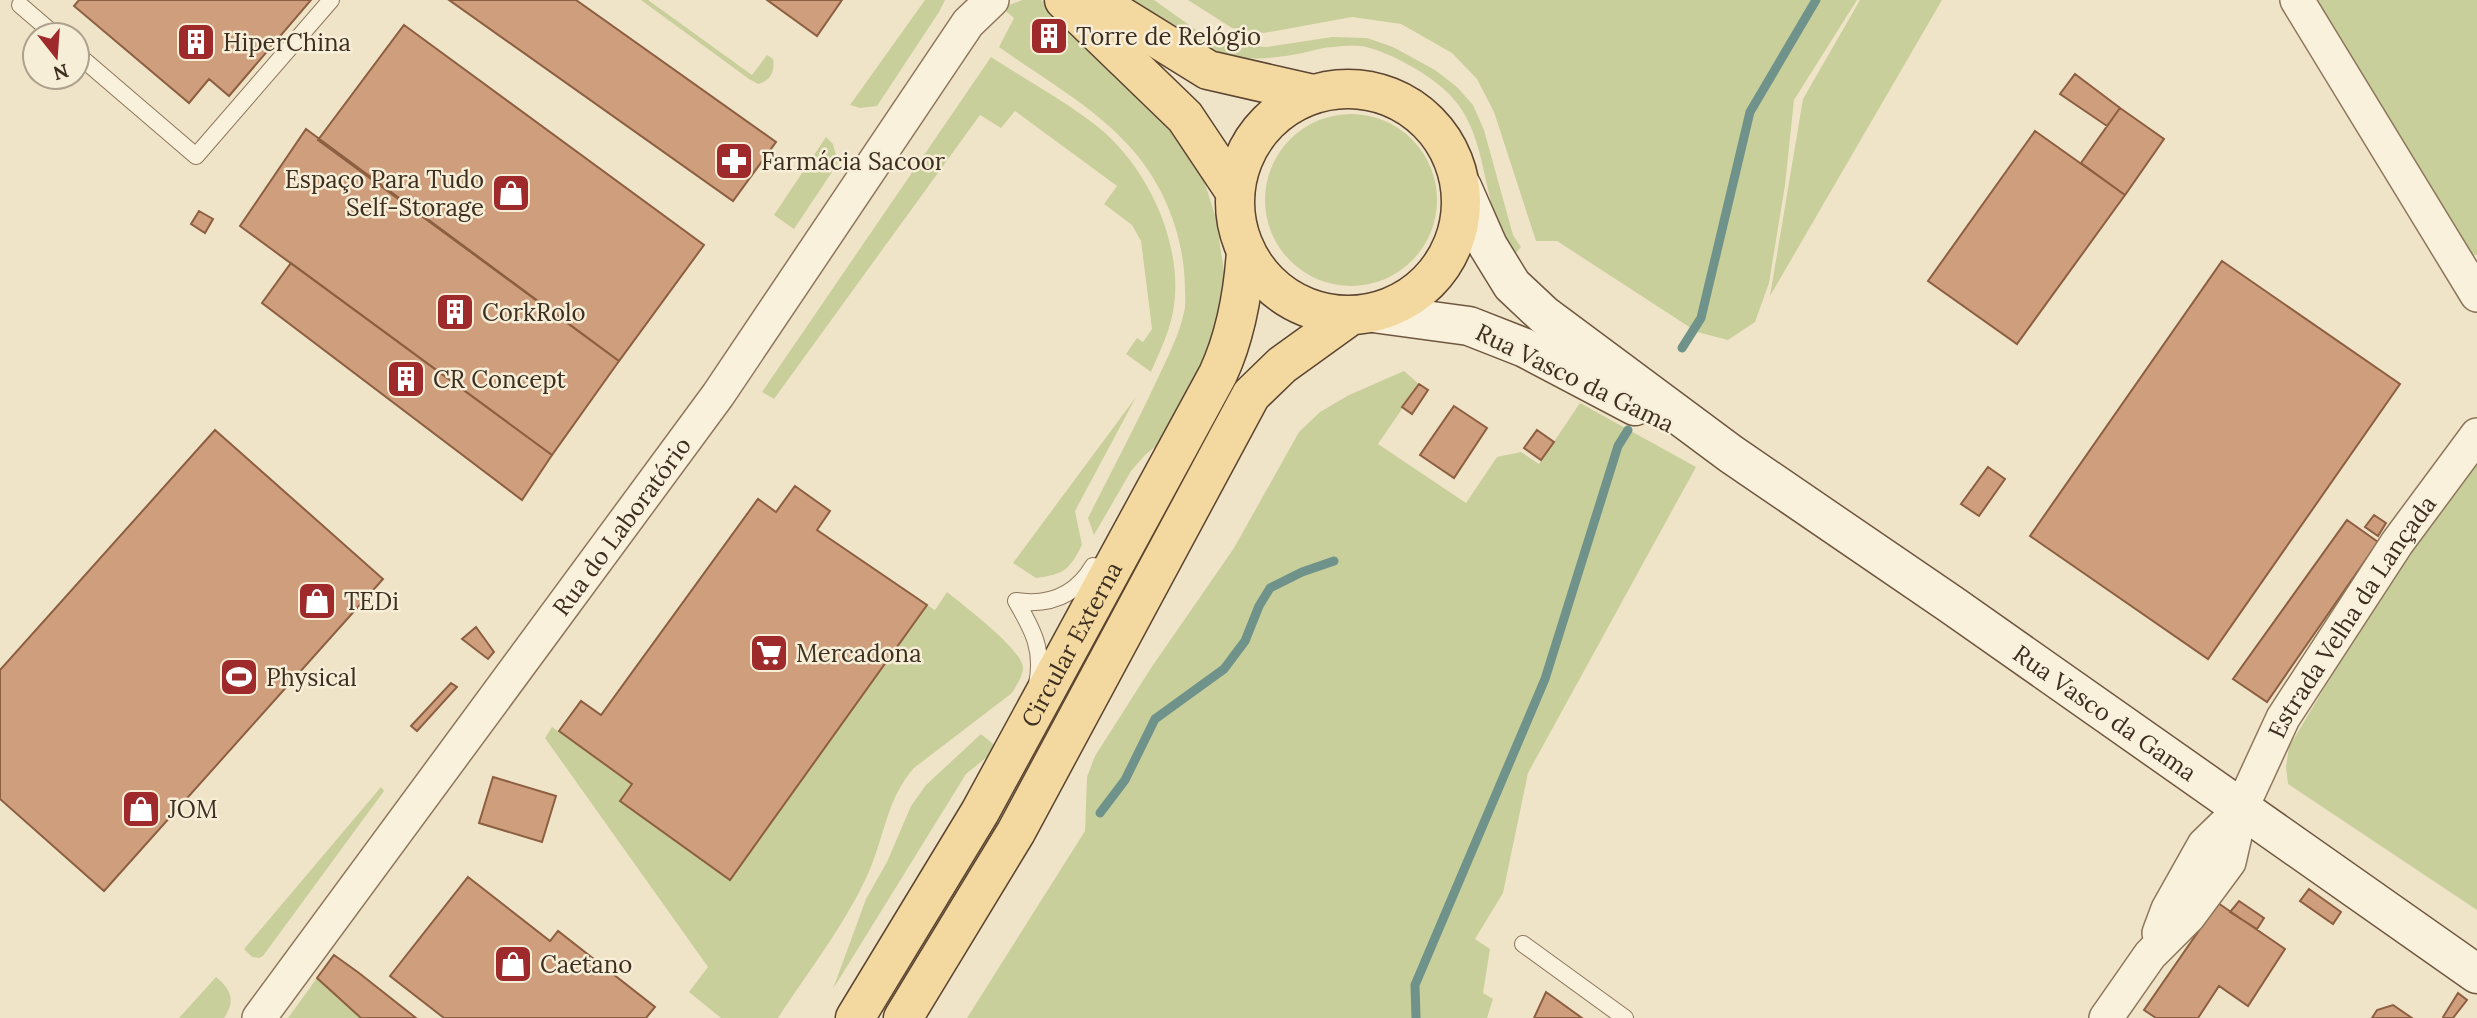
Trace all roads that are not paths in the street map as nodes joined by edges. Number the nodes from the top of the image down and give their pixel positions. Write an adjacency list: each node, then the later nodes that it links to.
1 (331, 0): 9 (lane)
2 (992, 0): 7 (street, Rua do Laboratório)
3 (1064, 0): 12 (main road)
4 (1095, 0): 10 (main road)
5 (2297, 0): 14 (street)
6 (20, 5): 8 (lane)
7 (969, 12): 25 (street, Rua do Laboratório)
8 (39, 21)
9 (91, 66)
10 (1313, 94): 11 (main road); 12 (main road)
11 (1462, 187): 15 (main road); 17 (main road, Rua Vasco da Gama)
12 (1234, 192): 13 (main road)
13 (1246, 252): 15 (main road); 18 (main road, Circular Externa)
14 (2476, 290)
15 (1362, 315): 17 (main road, Rua Vasco da Gama); 27 (main road, Circular Externa)
16 (2477, 435): 22 (street, Estrada Velha da Lançada)
17 (1731, 454): 22 (main road, Rua Vasco da Gama)
18 (1171, 458): 19 (lane); 21 (main road, Circular Externa)
19 (1138, 488)
20 (1104, 547): 21 (lane)
21 (1029, 722): 26 (main road, Circular Externa)
22 (2241, 808): 24 (main road, Rua Vasco da Gama); 29 (street, Estrada Velha da Lançada)
23 (1523, 944): 28 (lane)
24 (2477, 974)
25 (259, 1018)
26 (855, 1018)
27 (903, 1018)
28 (1625, 1018)
29 (2106, 1018)

